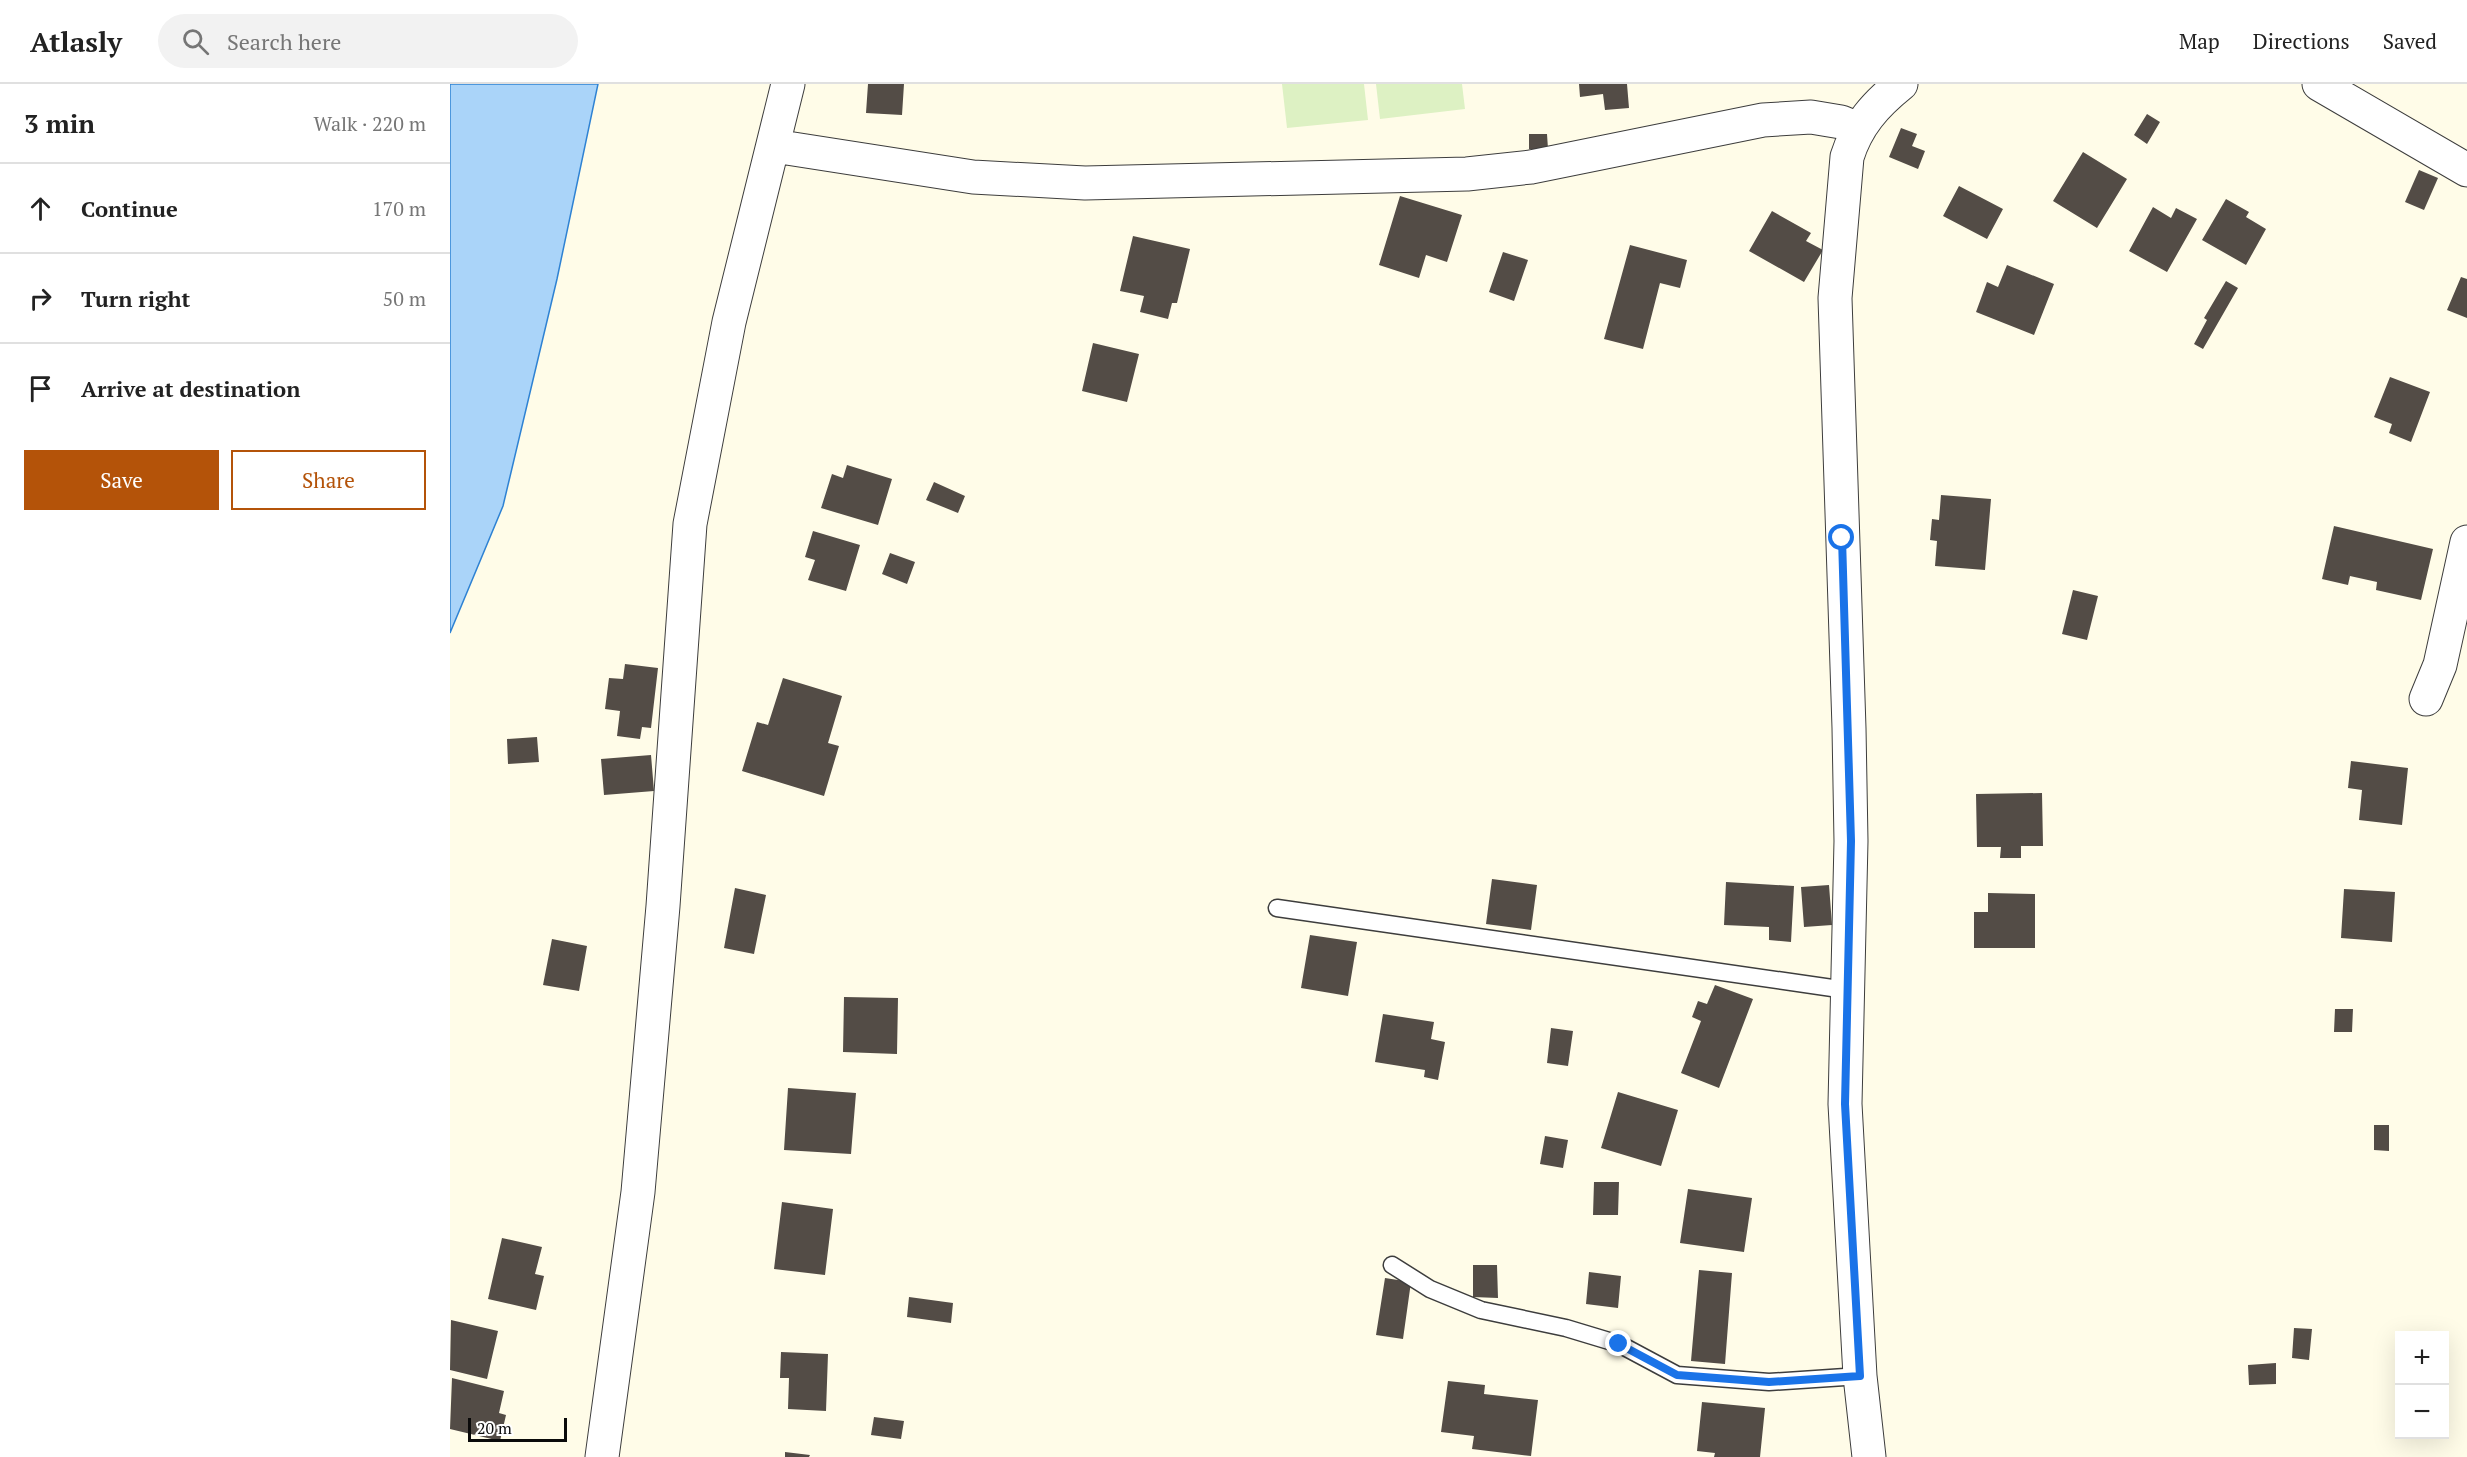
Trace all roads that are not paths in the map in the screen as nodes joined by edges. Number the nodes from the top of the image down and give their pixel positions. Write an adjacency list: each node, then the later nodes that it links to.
1 (788, 84): 5 (street)
2 (2319, 84): 6 (street)
3 (1889, 88): 4 (street)
4 (1858, 129): 5 (street); 10 (street)
5 (774, 146): 13 (street)
6 (2467, 170)
7 (2467, 542): 8 (street)
8 (2426, 699)
9 (1276, 908): 10 (lane)
10 (1846, 990): 12 (street)
11 (1392, 1265): 12 (lane)
12 (1860, 1376): 14 (street)
13 (602, 1457)
14 (1869, 1457)

